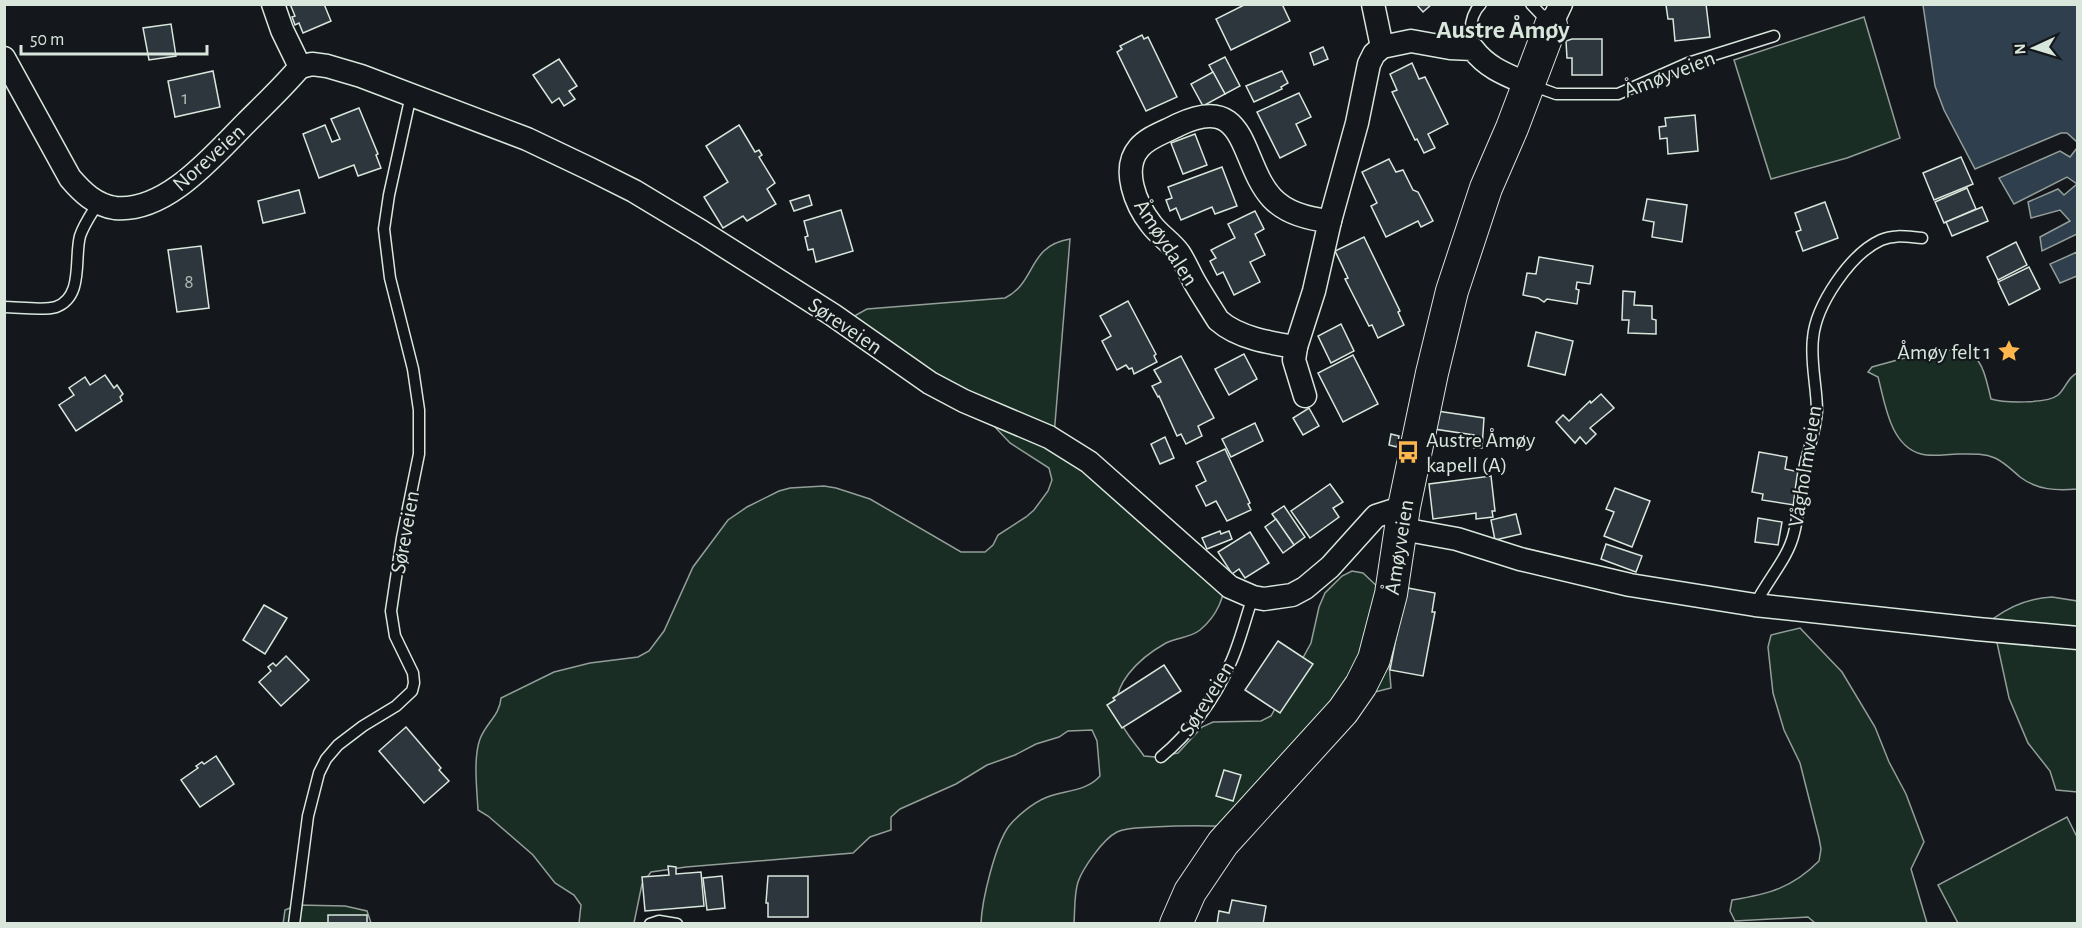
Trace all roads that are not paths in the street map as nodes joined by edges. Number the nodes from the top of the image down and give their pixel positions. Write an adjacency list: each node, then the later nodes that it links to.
1 (273, 4): 9 (street)
2 (1373, 4): 6 (street)
3 (1481, 4): 7 (lane)
4 (1548, 11): 10 (main road, Åmøyveien)
5 (1774, 36): 10 (lane, Åmøyveien)
6 (1382, 47): 7 (street); 13 (street)
7 (1473, 49): 10 (street)
8 (4, 58): 12 (street)
9 (300, 67): 11 (street, Søreveien); 12 (street, Noreveien)
10 (1528, 84): 18 (main road, Åmøyveien)
11 (411, 95): 19 (street, Søreveien); 23 (lane, Søreveien)
12 (98, 203): 15 (lane)
13 (1330, 221): 16 (street); 16 (street, Åmøydalen)
14 (1922, 238): 20 (lane, Vågholmveien)
15 (4, 307)
16 (1296, 347): 17 (street)
17 (1305, 396)
18 (1403, 518): 19 (street, Søreveien); 20 (street); 26 (main road, Åmøyveien)
19 (1253, 597): 22 (lane, Søreveien)
20 (1755, 604): 21 (street)
21 (2078, 638)
22 (1161, 757)
23 (294, 924)
24 (650, 924): 25 (lane)
25 (677, 924)
26 (1176, 924)

